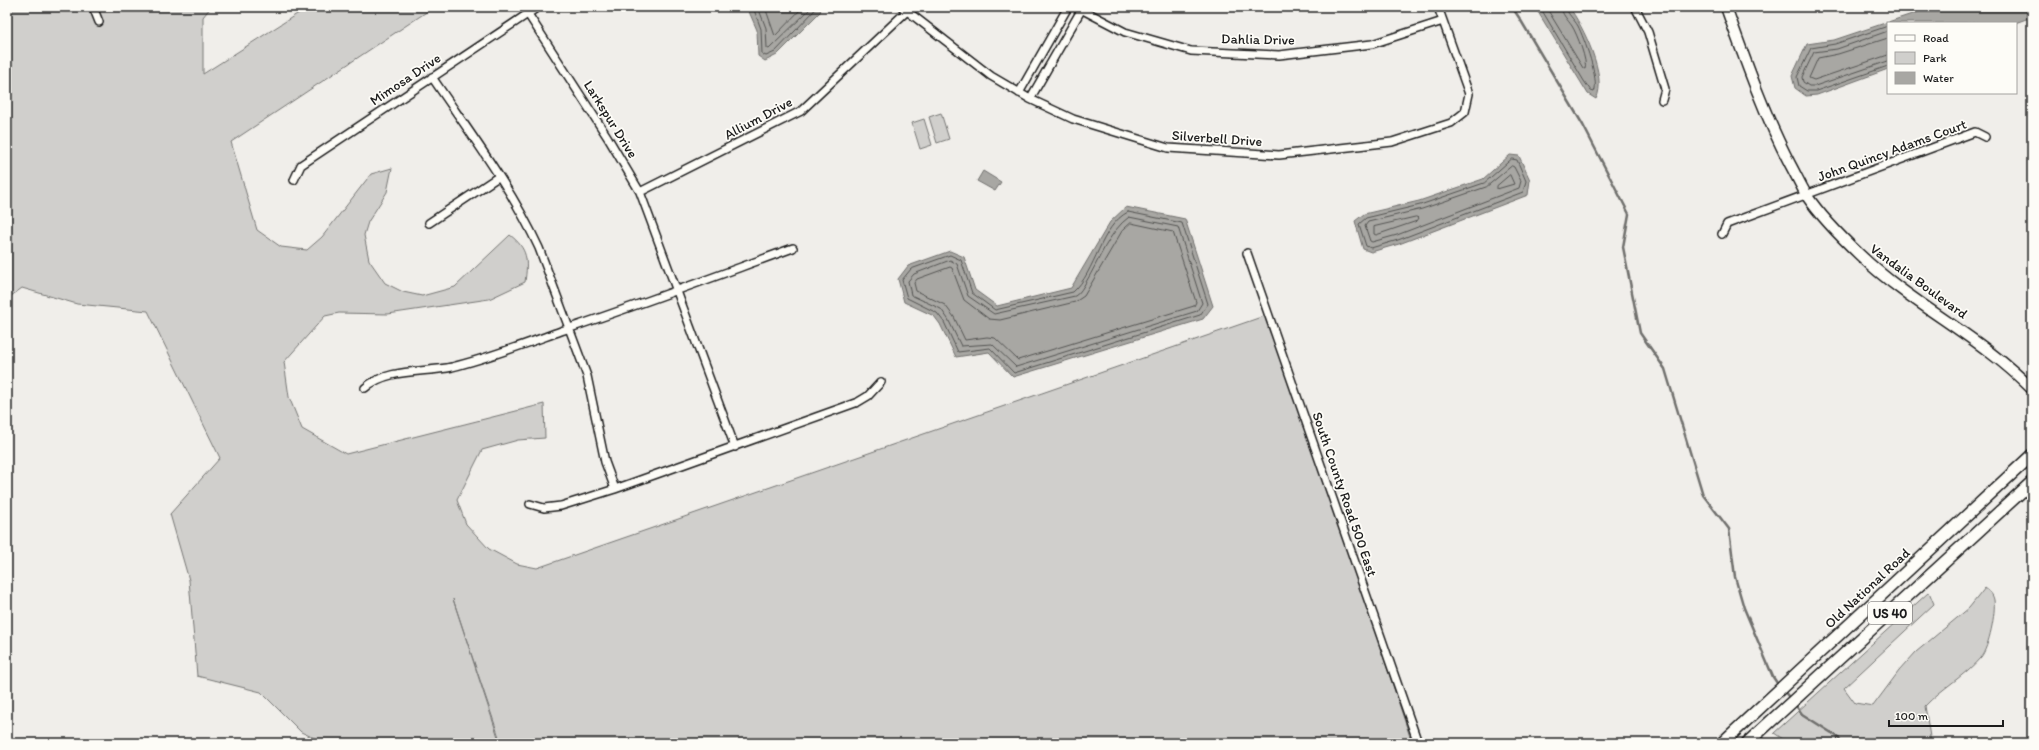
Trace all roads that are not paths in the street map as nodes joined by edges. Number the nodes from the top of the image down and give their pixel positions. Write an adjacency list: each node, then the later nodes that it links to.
1 (93, 7): 11 (street)
2 (538, 7): 9 (street, Mimosa Drive)
3 (1068, 7): 13 (street)
4 (1438, 7): 10 (street)
5 (1635, 7): 15 (street)
6 (1726, 7): 20 (street, Vandalia Boulevard)
7 (1080, 8): 10 (street, Dahlia Drive); 14 (street)
8 (904, 9): 13 (street, Silverbell Drive); 19 (street, Allium Drive)
9 (528, 14): 12 (street, Mimosa Drive); 19 (street, Larkspur Drive)
10 (1443, 21): 14 (street, Silverbell Drive)
11 (99, 22)
12 (432, 77): 17 (street); 18 (street, Mimosa Drive)
13 (1019, 93): 14 (street, Silverbell Drive)
14 (1030, 99)
15 (1662, 100)
16 (1985, 137): 20 (street, John Quincy Adams Court)
17 (498, 177): 21 (street); 26 (street)
18 (294, 180)
19 (640, 192): 25 (street, Larkspur Drive)
20 (1807, 195): 22 (street, John Quincy Adams Court); 29 (street, Vandalia Boulevard)
21 (429, 223)
22 (1722, 234)
23 (793, 248): 25 (street)
24 (1247, 253): 35 (street, South County Road 500 East)
25 (678, 290): 26 (street); 30 (street, Larkspur Drive)
26 (569, 329): 28 (street); 33 (street)
27 (881, 382): 30 (street)
28 (365, 388)
29 (2032, 389)
30 (735, 447): 33 (street)
31 (2032, 455): 36 (main road, Old National Road / US 40)
32 (2032, 482): 37 (main road, US 40)
33 (615, 489): 34 (street)
34 (530, 504)
35 (1418, 743)
36 (1722, 743)
37 (1747, 743)

